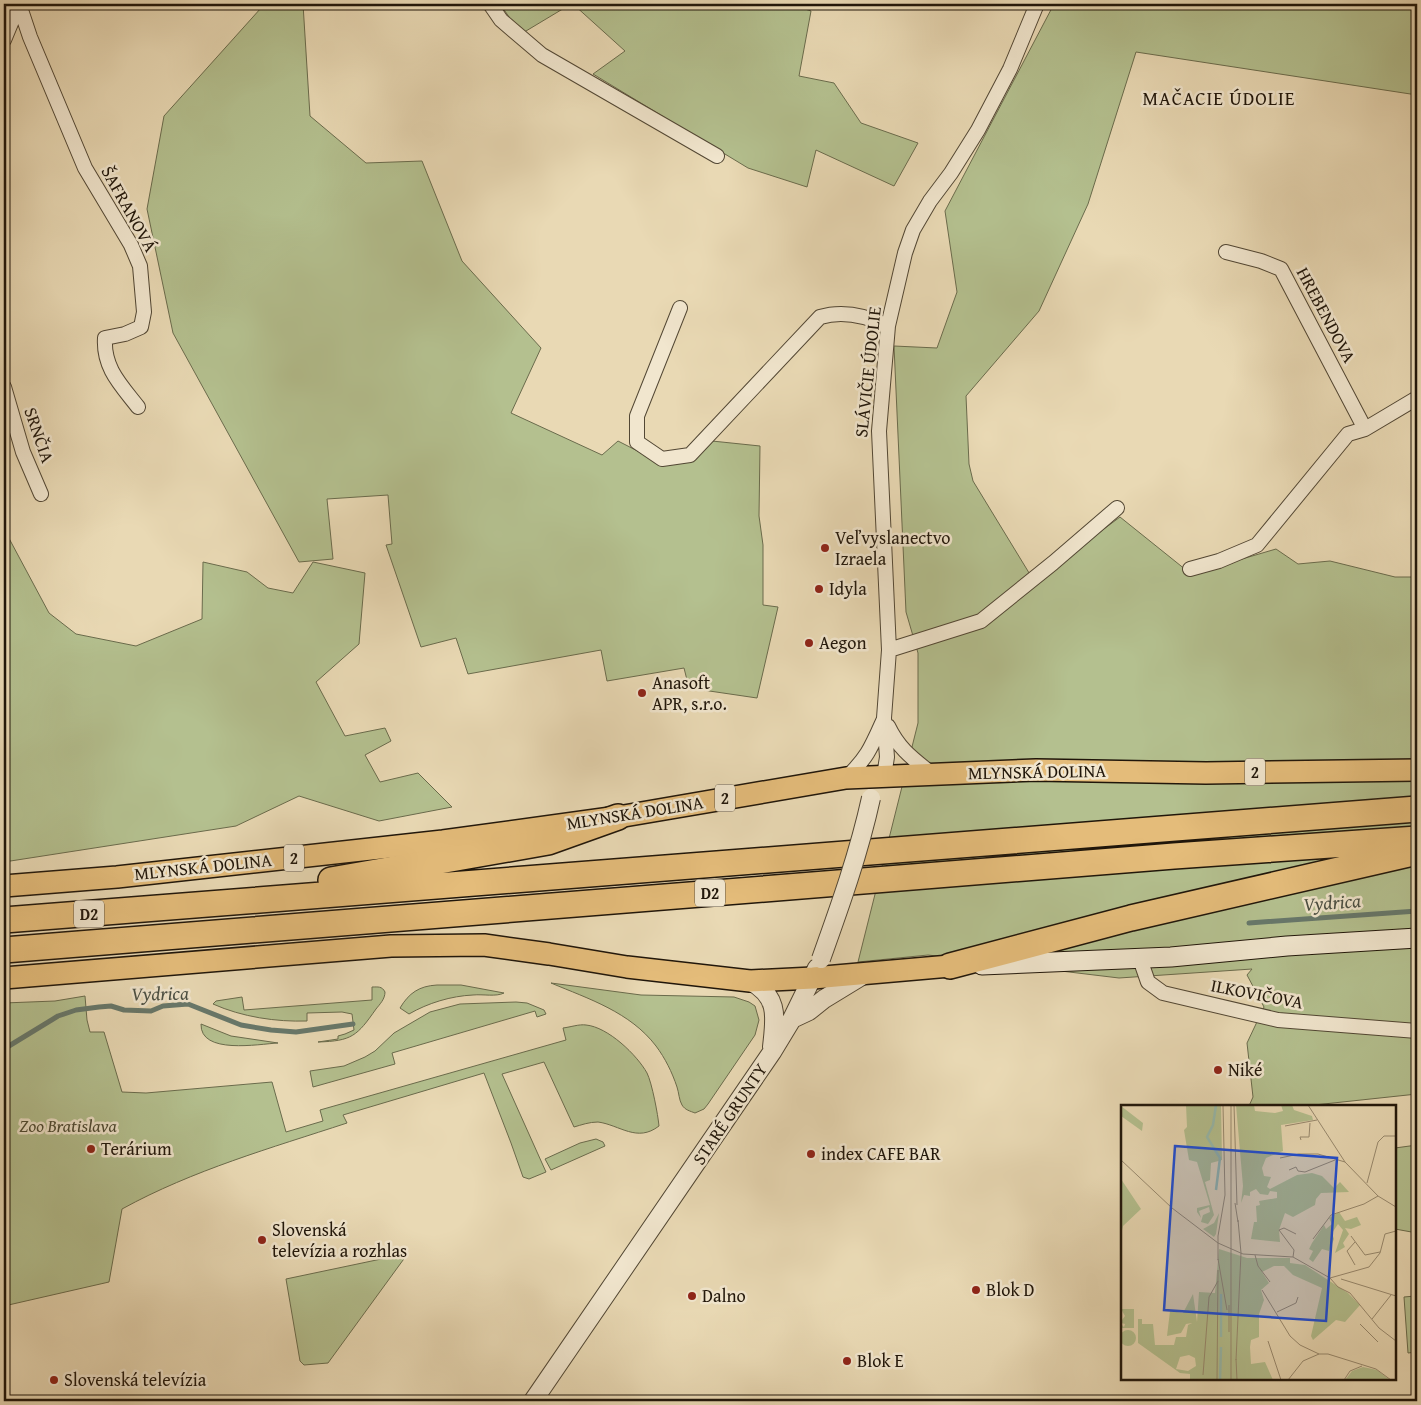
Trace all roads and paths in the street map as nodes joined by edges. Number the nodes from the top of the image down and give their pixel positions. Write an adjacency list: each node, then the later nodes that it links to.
1 (19, 4): 4 (street); 11 (street, ŠAFRANOVÁ)
2 (490, 4): 5 (street)
3 (1037, 4): 8 (street, SLÁVIČIE ÚDOLIE)
4 (4, 40)
5 (717, 156)
6 (1226, 252): 12 (street, HREBENDOVA)
7 (680, 308): 8 (street)
8 (888, 326): 16 (street, SLÁVIČIE ÚDOLIE)
9 (4, 387): 13 (street, SRNČIA)
10 (1417, 398): 12 (street)
11 (138, 407)
12 (1365, 429): 15 (street)
13 (41, 494)
14 (1116, 508): 16 (street)
15 (1190, 569)
16 (896, 647): 17 (street, SLÁVIČIE ÚDOLIE)
17 (884, 718): 18 (street, SLÁVIČIE ÚDOLIE); 20 (street); 21 (street, SLÁVIČIE ÚDOLIE)
18 (870, 752): 21 (street, SLÁVIČIE ÚDOLIE); 22 (street, SLÁVIČIE ÚDOLIE)
19 (1417, 770): 20 (main road, MLYNSKÁ DOLINA / 2)
20 (932, 774): 21 (main road, MLYNSKÁ DOLINA / 2)
21 (876, 777): 22 (main road, MLYNSKÁ DOLINA / 2); 36 (street, STARÉ GRUNTY, bridge)
22 (846, 778): 24 (main road, MLYNSKÁ DOLINA / 2)
23 (1417, 808): 28 (highway, D2)
24 (618, 817): 27 (main road, MLYNSKÁ DOLINA / 2); 28 (highway)
25 (1417, 839): 31 (highway, D2)
26 (1417, 852): 33 (highway)
27 (4, 886)
28 (173, 907): 29 (highway, D2)
29 (4, 920)
30 (1417, 938): 32 (main road)
31 (4, 950)
32 (1140, 959): 33 (main road); 39 (street, ILKOVIČOVA)
33 (950, 966): 34 (main road)
34 (865, 974): 36 (main road); 38 (street)
35 (4, 978): 37 (main road)
36 (813, 978): 37 (main road); 38 (street, STARÉ GRUNTY)
37 (750, 981): 40 (street)
38 (792, 1020): 40 (street, STARÉ GRUNTY)
39 (1417, 1031)
40 (772, 1052): 41 (street, STARÉ GRUNTY)
41 (533, 1401)

